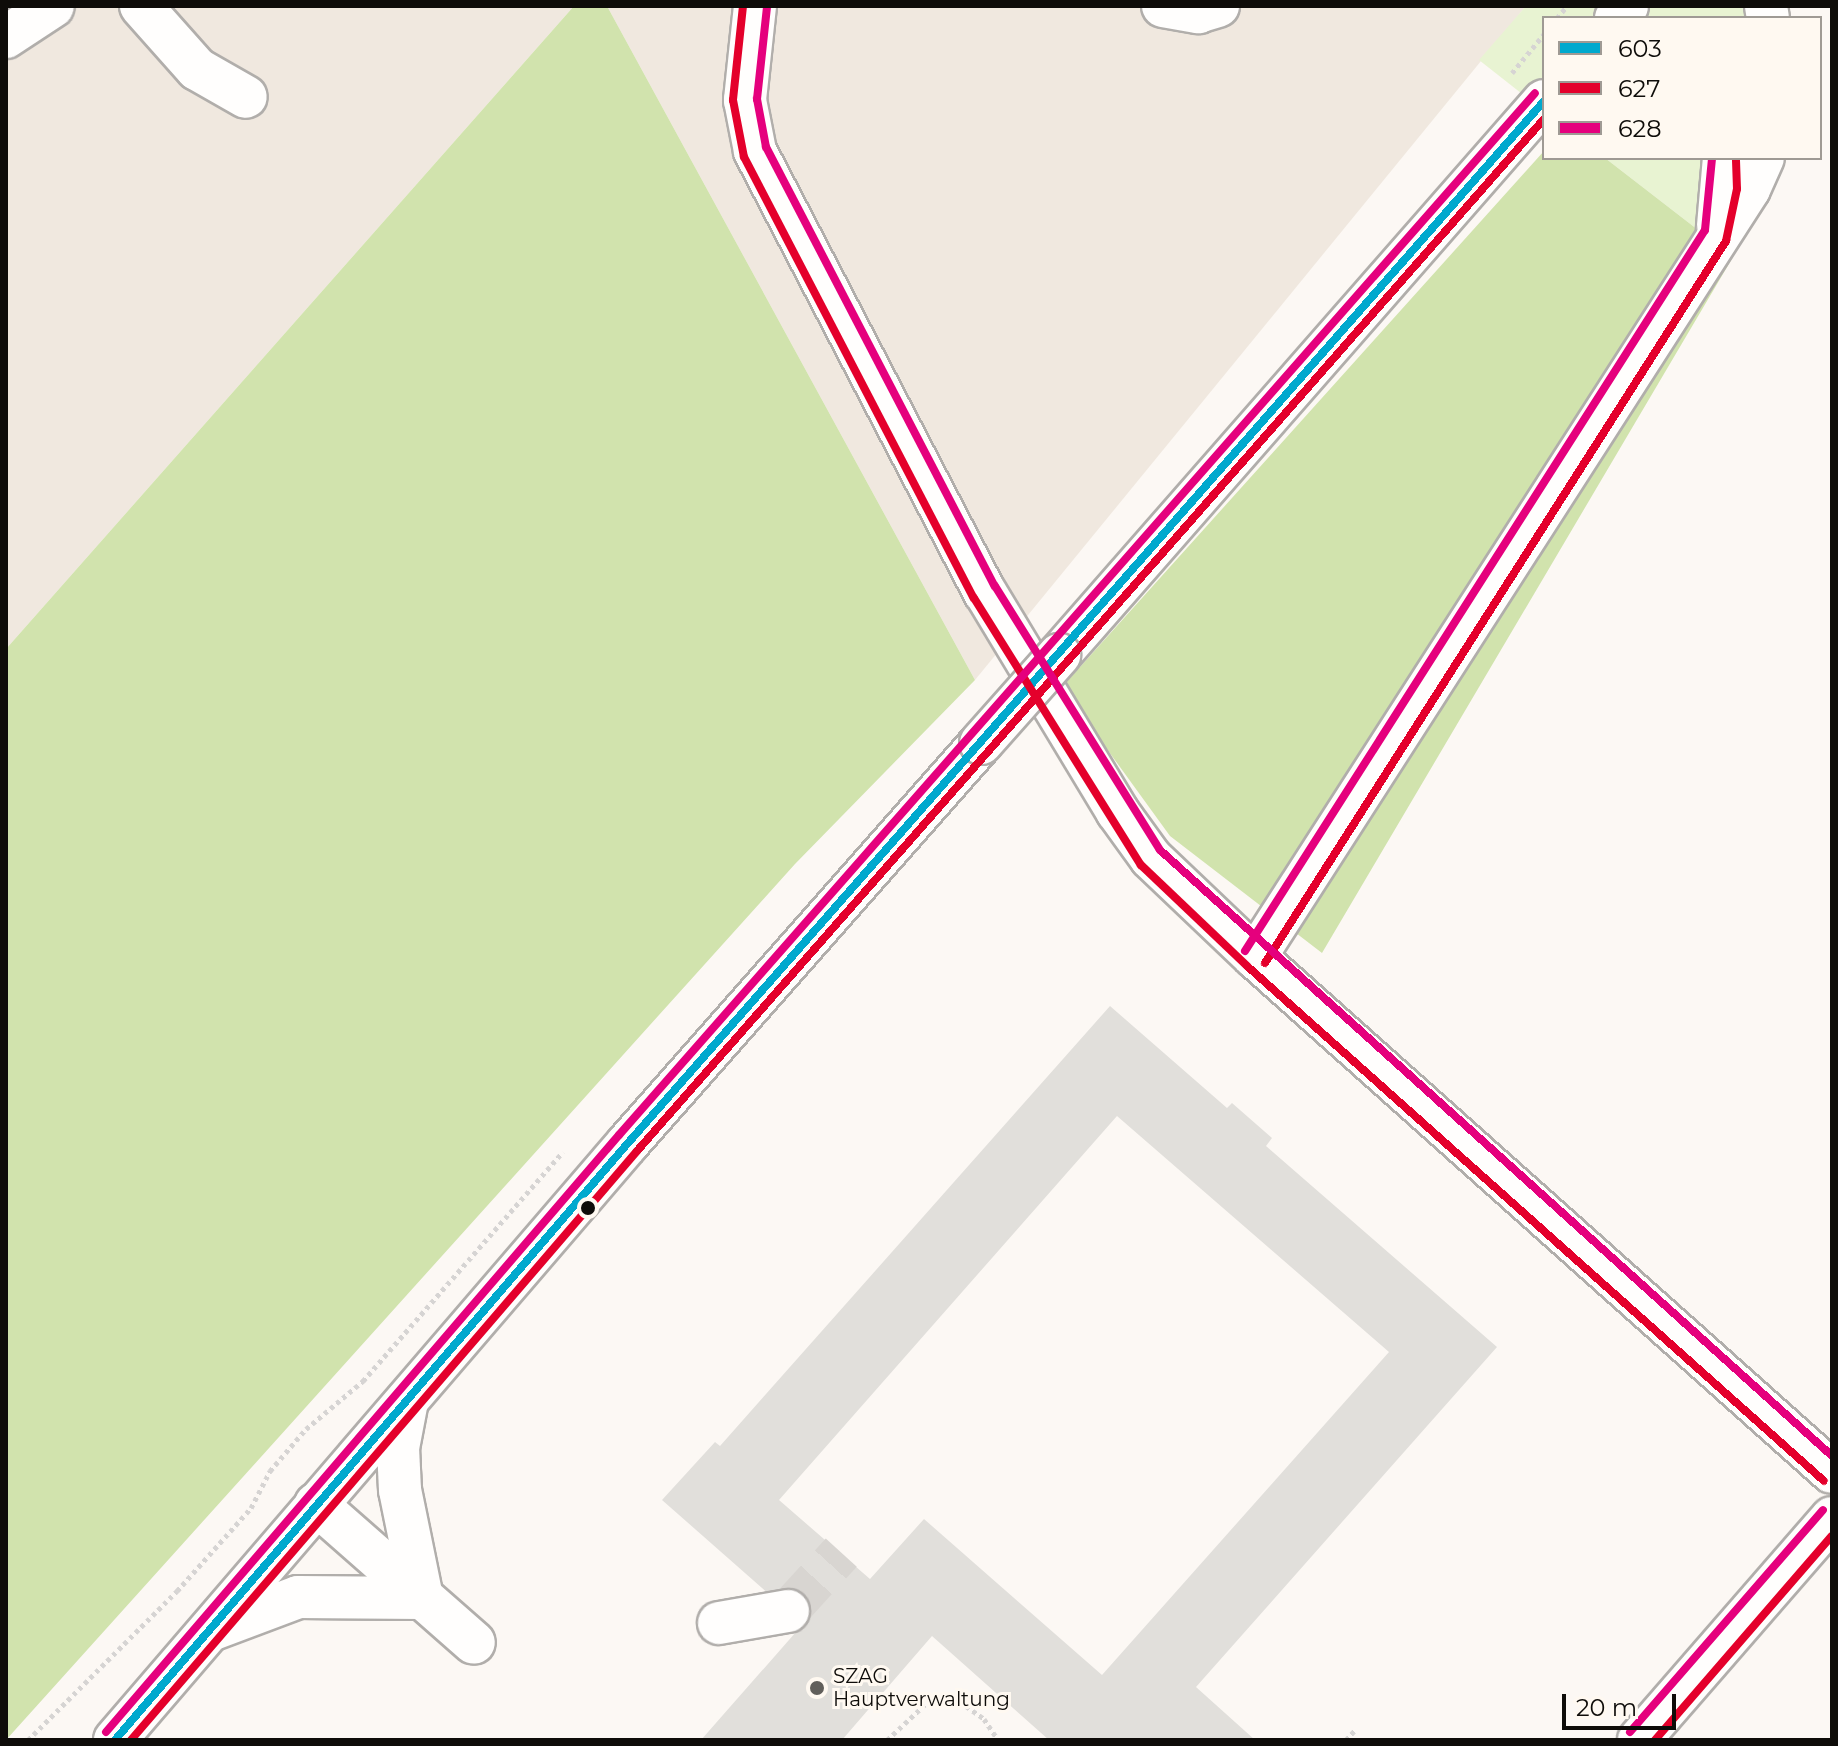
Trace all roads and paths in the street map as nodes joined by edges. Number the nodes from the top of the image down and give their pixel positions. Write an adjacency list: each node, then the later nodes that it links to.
1 (53, 6): 6 (street)
2 (141, 6): 7 (street)
3 (755, 6): 12 (street)
4 (1163, 6): 5 (street)
5 (1218, 6)
6 (6, 37)
7 (246, 97)
8 (1539, 111): 14 (street, bridge)
9 (1724, 160): 11 (street)
10 (1762, 160): 11 (street)
11 (1716, 235): 12 (street)
12 (1255, 957): 15 (street)
13 (572, 1141): 24 (path)
14 (407, 1401): 16 (street); 18 (street)
15 (1832, 1472)
16 (316, 1504): 18 (street); 21 (street)
17 (1832, 1518): 29 (street)
18 (422, 1598): 21 (street); 22 (street)
19 (788, 1611): 20 (street)
20 (719, 1623)
21 (208, 1631): 25 (street)
22 (474, 1643)
23 (1355, 1730): 28 (path)
24 (28, 1740)
25 (115, 1740)
26 (887, 1740): 27 (path)
27 (998, 1740)
28 (1346, 1740)
29 (1639, 1740)

